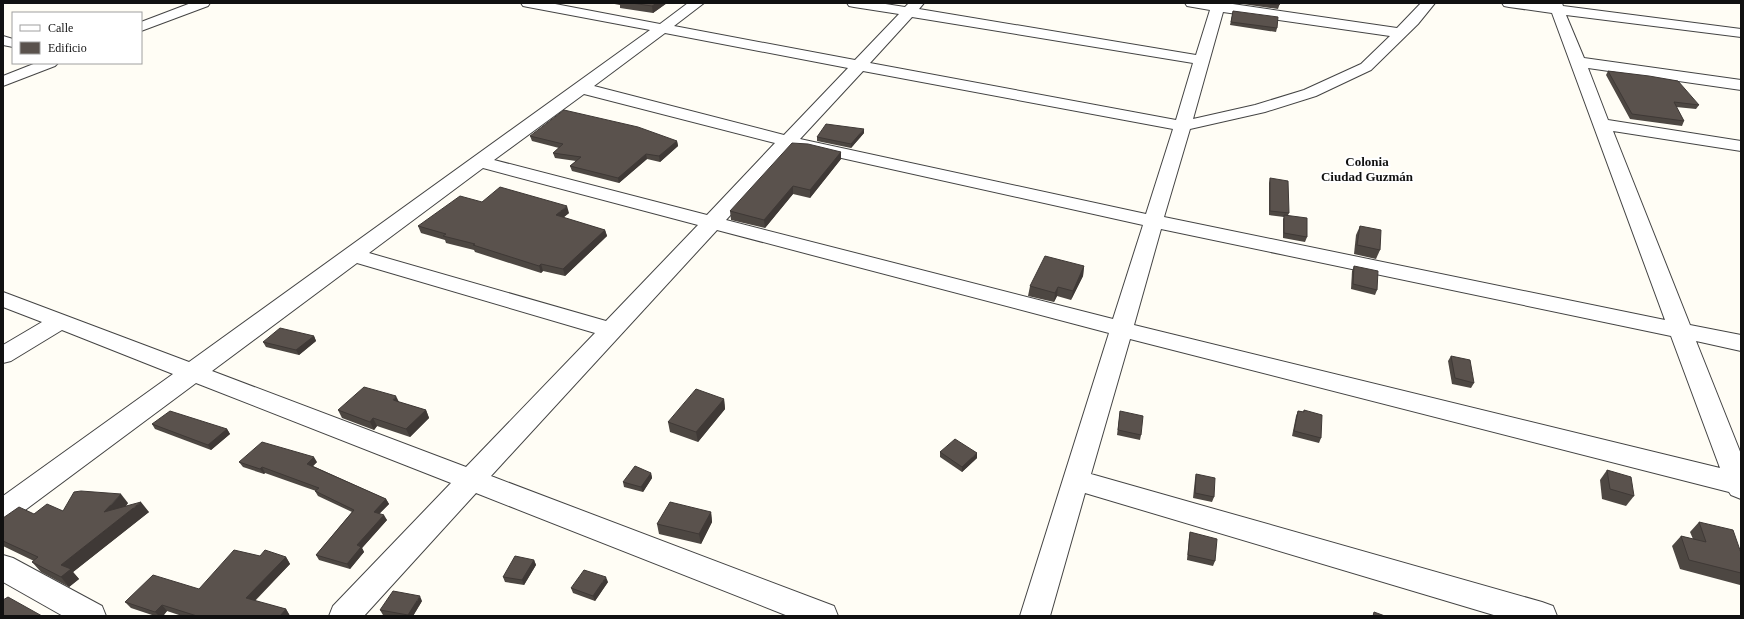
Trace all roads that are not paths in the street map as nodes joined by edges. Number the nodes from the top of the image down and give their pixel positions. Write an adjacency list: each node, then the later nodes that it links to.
1 (203, 3): 11 (street)
2 (528, 3): 12 (street)
3 (698, 3): 12 (street)
4 (854, 3): 10 (street)
5 (1192, 3): 8 (street)
6 (1428, 3): 13 (street)
7 (1509, 3): 9 (street)
8 (1218, 5): 13 (street); 15 (street)
9 (1556, 6): 14 (street); 16 (street)
10 (912, 7): 15 (street); 18 (street)
11 (142, 27)
12 (663, 28): 18 (street); 21 (street)
13 (1401, 33): 23 (street)
14 (1741, 34)
15 (1201, 60): 23 (street)
16 (1578, 62): 20 (street); 22 (street)
17 (48, 64): 19 (street)
18 (858, 65): 23 (street); 24 (street)
19 (3, 82)
20 (1741, 85)
21 (581, 88): 24 (street); 26 (street)
22 (1602, 124): 25 (street); 34 (street)
23 (1182, 126): 27 (street)
24 (787, 141): 27 (street); 28 (street)
25 (1741, 146)
26 (480, 162): 28 (street); 29 (street)
27 (1153, 221): 32 (street); 34 (street)
28 (712, 222): 32 (street); 33 (street)
29 (352, 255): 33 (street); 37 (street)
30 (3, 299): 31 (street)
31 (60, 321): 36 (street); 37 (street)
32 (1121, 329): 39 (street); 40 (street)
33 (611, 330): 38 (street)
34 (1682, 331): 35 (street); 40 (street)
35 (1741, 342)
36 (3, 355)
37 (192, 372): 38 (street); 41 (street)
38 (471, 480): 44 (street); 45 (street)
39 (1076, 480): 46 (street); 47 (street)
40 (1740, 485)
41 (3, 511)
42 (3, 567): 43 (street)
43 (91, 616)
44 (344, 616)
45 (823, 616)
46 (1035, 616)
47 (1542, 616)

